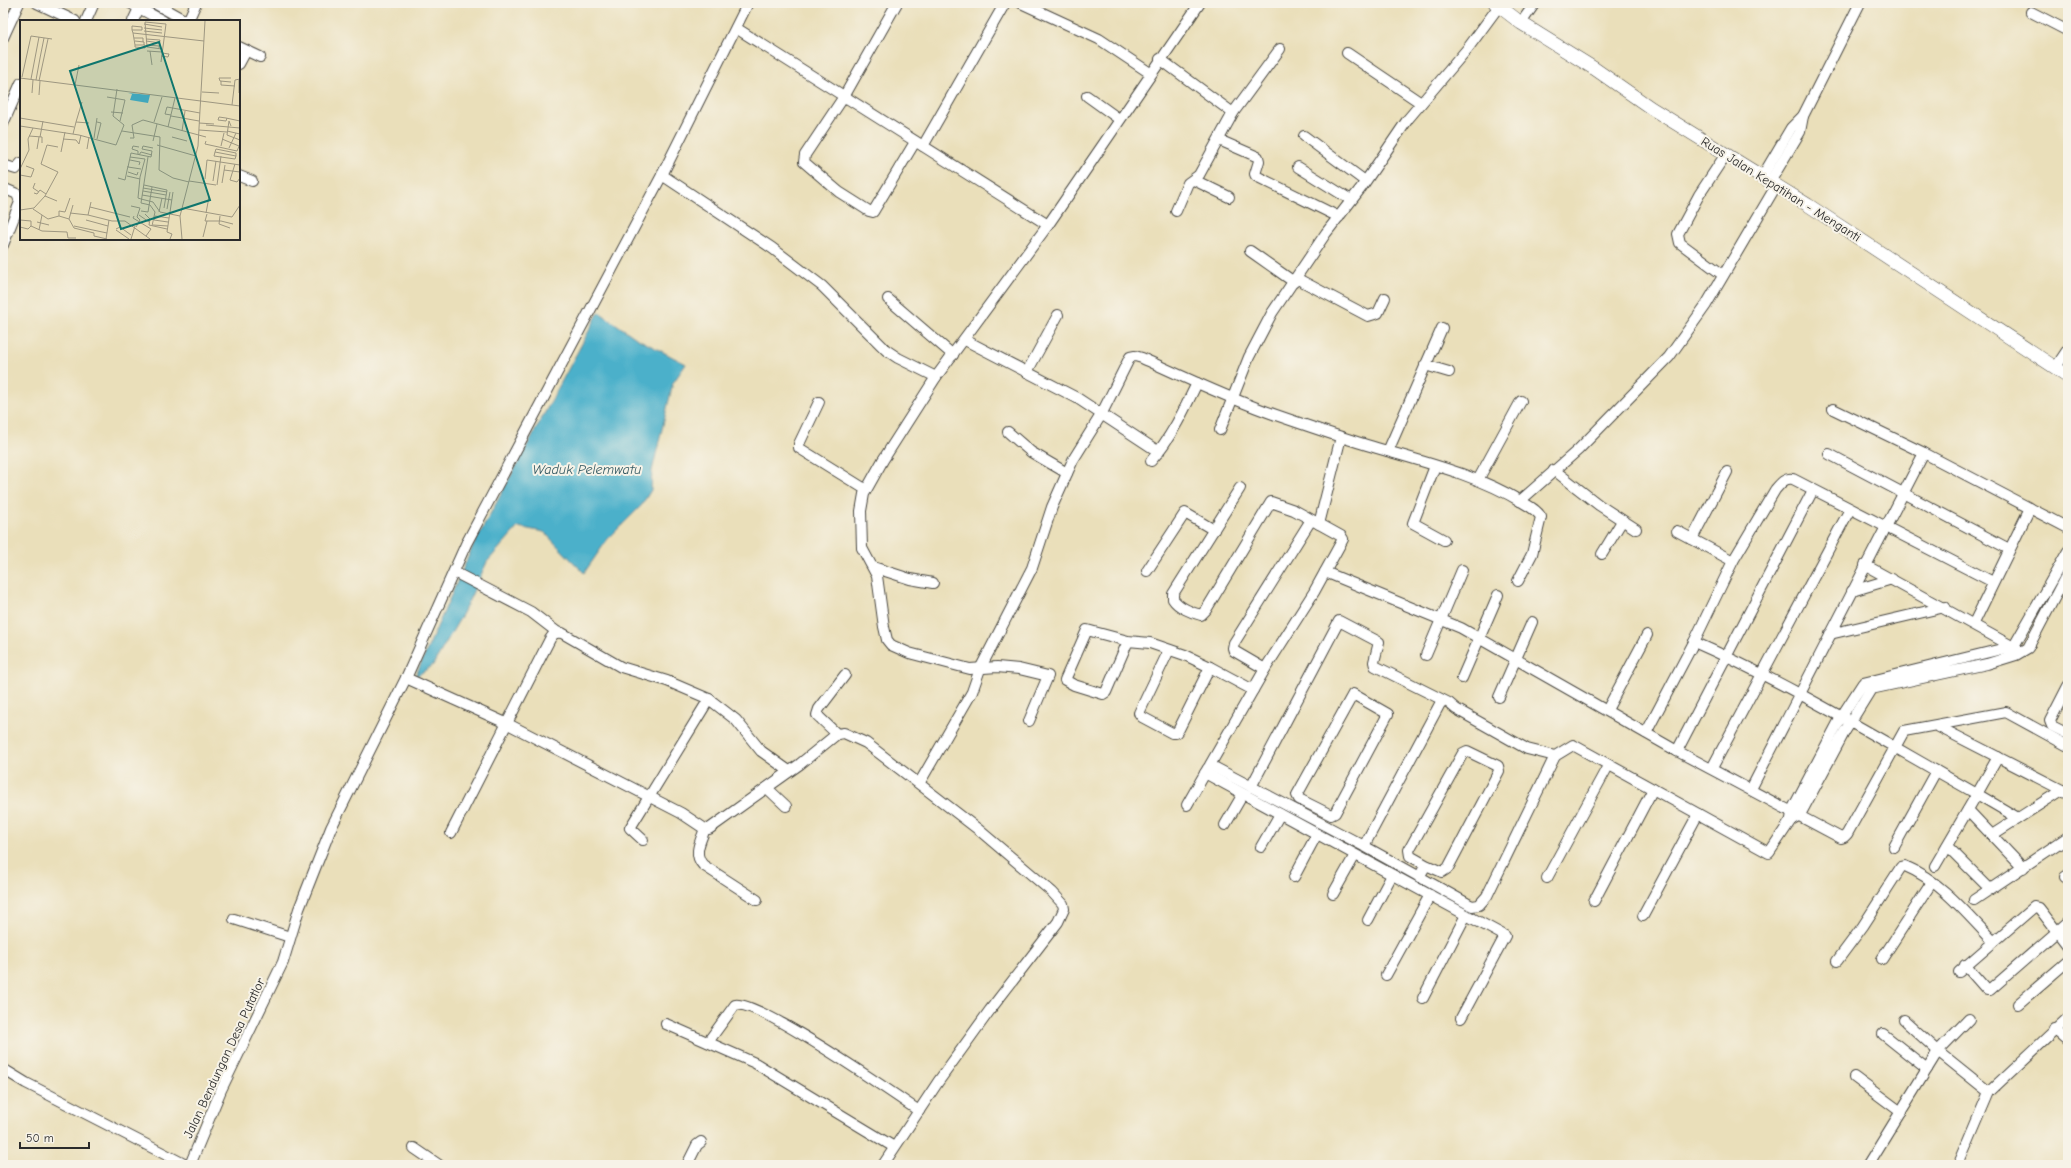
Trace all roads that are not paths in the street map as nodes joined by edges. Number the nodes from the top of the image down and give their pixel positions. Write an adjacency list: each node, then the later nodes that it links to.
1 (19, 3): 28 (street)
2 (37, 3): 15 (street)
3 (94, 3): 20 (street)
4 (154, 3): 17 (street); 23 (street)
5 (196, 3): 24 (street)
6 (748, 3): 26 (street, Jalan Bendungan Desa Putatlor)
7 (897, 3): 36 (street)
8 (1005, 3): 44 (street)
9 (1021, 3): 34 (street)
10 (1200, 3): 33 (street)
11 (1535, 3): 25 (street)
12 (1860, 3): 54 (street)
13 (1497, 4): 25 (main road, Ruas Jalan Kepatihan - Menganti); 38 (street)
14 (134, 6): 17 (street); 21 (street)
15 (55, 11): 18 (street); 19 (street)
16 (2031, 12): 27 (street)
17 (149, 13): 22 (street)
18 (50, 20)
19 (73, 20)
20 (86, 20)
21 (133, 20)
22 (161, 20)
23 (185, 20)
24 (188, 20)
25 (1521, 23): 45 (main road, Ruas Jalan Kepatihan - Menganti)
26 (736, 28): 36 (street); 49 (street, Jalan Bendungan Desa Putatlor)
27 (2068, 31)
28 (3, 38)
29 (1280, 49): 39 (street)
30 (1347, 53): 38 (street)
31 (241, 56): 32 (street)
32 (260, 57)
33 (1160, 59): 34 (street); 39 (street)
34 (1150, 73): 40 (street)
35 (20, 85): 41 (street)
36 (845, 95): 44 (street); 44 (street)
37 (1087, 96): 40 (street)
38 (1421, 103): 53 (street)
39 (1233, 113): 43 (street)
40 (1119, 119): 60 (street)
41 (3, 124)
42 (1304, 136): 53 (street)
43 (1219, 140): 51 (street); 59 (street)
44 (919, 144): 60 (street)
45 (1726, 154): 54 (main road, Ruas Jalan Kepatihan - Menganti); 63 (street)
46 (20, 164): 47 (street)
47 (3, 166)
48 (1298, 167): 57 (street)
49 (662, 175): 77 (street); 121 (street, Jalan Bendungan Desa Putatlor)
50 (240, 176): 52 (street)
51 (1194, 180): 56 (street); 58 (street)
52 (252, 181)
53 (1365, 181): 57 (street)
54 (1769, 182): 63 (street); 73 (main road, Ruas Jalan Kepatihan - Menganti)
55 (3, 188): 61 (street)
56 (1229, 197)
57 (1351, 200): 59 (street)
58 (1176, 211)
59 (1339, 217): 64 (street)
60 (1048, 224): 69 (street)
61 (3, 245)
62 (1250, 251): 64 (street)
63 (1723, 275): 93 (street)
64 (1295, 280): 65 (street); 79 (street)
65 (1385, 298)
66 (888, 299): 71 (street)
67 (1058, 315): 74 (street)
68 (1442, 328): 72 (street)
69 (965, 340): 71 (street); 74 (street)
70 (2068, 349): 73 (street)
71 (953, 355): 77 (street)
72 (1425, 365): 75 (street); 87 (street)
73 (2056, 367): 76 (main road, Ruas Jalan Kepatihan - Menganti)
74 (1027, 372): 83 (street)
75 (1449, 372)
76 (2068, 376)
77 (936, 377): 98 (street)
78 (1197, 383): 79 (street); 83 (street); 88 (street)
79 (1233, 397): 84 (street); 86 (street)
80 (1521, 401): 96 (street)
81 (819, 402): 98 (street)
82 (1833, 409): 89 (street)
83 (1101, 415): 88 (street); 95 (street)
84 (1220, 430)
85 (1008, 432): 95 (street)
86 (1341, 437): 87 (street); 105 (street)
87 (1388, 451): 92 (street)
88 (1159, 452): 91 (street)
89 (1924, 453): 100 (street); 102 (street)
90 (1828, 454): 100 (street)
91 (1151, 461)
92 (1435, 466): 96 (street); 112 (street)
93 (1554, 470): 101 (street); 104 (street)
94 (1728, 472): 111 (street)
95 (1067, 473): 146 (street)
96 (1478, 480): 101 (street)
97 (1240, 488): 109 (street)
98 (865, 489): 118 (street)
99 (1813, 490): 103 (street); 116 (street); 143 (street)
100 (1902, 494): 106 (street); 113 (street)
101 (1520, 501): 125 (street)
102 (2030, 508): 107 (street); 113 (street)
103 (1850, 509): 106 (street); 149 (street)
104 (1622, 521): 108 (street); 115 (street)
105 (1315, 522): 109 (street); 122 (street); 147 (street)
106 (1885, 526): 117 (street); 126 (street)
107 (2068, 528)
108 (1636, 529)
109 (1214, 530): 120 (street)
110 (1677, 531): 111 (street)
111 (1692, 539): 116 (street)
112 (1444, 540)
113 (2009, 549): 126 (street)
114 (2068, 551): 140 (street)
115 (1602, 554)
116 (1733, 561): 139 (street)
117 (1865, 564): 124 (street); 128 (street)
118 (873, 567): 127 (street); 146 (street)
119 (1462, 570): 131 (street)
120 (1148, 571)
121 (454, 572): 134 (street); 150 (street, Jalan Bendungan Desa Putatlor)
122 (1325, 572): 131 (street); 147 (street)
123 (2068, 572): 140 (street)
124 (1892, 579): 128 (street); 130 (street)
125 (1518, 581)
126 (1993, 582): 133 (street)
127 (933, 583)
128 (1852, 591): 136 (street)
129 (1498, 595): 137 (street)
130 (1945, 608): 133 (street); 136 (street)
131 (1442, 619): 137 (street); 142 (street)
132 (1532, 622): 144 (street)
133 (1974, 623): 140 (street)
134 (557, 632): 156 (street); 161 (street)
135 (1647, 634): 158 (street)
136 (1830, 634): 154 (street)
137 (1480, 638): 144 (street); 151 (street)
138 (1128, 641): 138 (street); 141 (street)
139 (1694, 642): 143 (street); 163 (street)
140 (2018, 649): 159 (street)
141 (1169, 650): 145 (street); 145 (street)
142 (1426, 655)
143 (1726, 656): 149 (street); 168 (street)
144 (1516, 658): 155 (street); 158 (street)
145 (1210, 667): 153 (street)
146 (980, 669): 160 (street); 176 (street)
147 (1265, 670): 153 (street)
148 (845, 675): 164 (street)
149 (1763, 676): 154 (street); 172 (street)
150 (406, 678): 161 (street); 226 (street, Jalan Bendungan Desa Putatlor)
151 (1462, 678)
152 (2068, 686): 165 (street)
153 (1255, 688): 173 (street)
154 (1799, 695): 159 (street); 179 (street)
155 (1499, 697)
156 (709, 699): 174 (street); 184 (street)
157 (1442, 700): 169 (street); 177 (street); 201 (street)
158 (1607, 710): 163 (street)
159 (1846, 719): 167 (street); 193 (street)
160 (1029, 721)
161 (508, 724): 184 (street); 196 (street)
162 (1937, 726): 166 (street); 167 (street); 170 (street)
163 (1646, 733): 168 (street)
164 (837, 734): 174 (street); 176 (street)
165 (2068, 734)
166 (2068, 746)
167 (1894, 748): 175 (street); 193 (street)
168 (1677, 751): 172 (street)
169 (1555, 756): 171 (street); 211 (street)
170 (1998, 757): 181 (street); 183 (street)
171 (1608, 766): 180 (street); 212 (street)
172 (1712, 768): 179 (street)
173 (1207, 769): 177 (street); 182 (street); 186 (street)
174 (789, 771): 178 (street)
175 (1936, 771): 183 (street); 204 (street)
176 (920, 782): 249 (street)
177 (1251, 787): 191 (street)
178 (767, 788): 185 (street); 195 (street)
179 (1751, 789): 193 (street)
180 (1652, 790): 190 (street); 219 (street)
181 (2065, 792): 192 (street)
182 (1243, 794): 189 (street); 194 (street)
183 (1977, 794): 188 (street); 192 (street)
184 (648, 795): 195 (street); 200 (street)
185 (786, 806)
186 (1187, 806)
187 (1314, 806): 187 (street); 191 (street)
188 (1968, 810): 198 (street); 202 (street)
189 (1280, 814): 197 (street); 203 (street)
190 (1698, 814): 193 (street); 221 (street)
191 (1308, 817): 201 (street)
192 (2018, 818): 198 (street)
193 (1792, 819)
194 (1225, 825)
195 (705, 829): 217 (street)
196 (451, 833)
197 (1317, 834): 205 (street); 210 (street)
198 (1992, 835): 208 (street)
199 (2068, 837): 208 (street)
200 (643, 840)
201 (1364, 846): 211 (street)
202 (1948, 846): 207 (street); 214 (street)
203 (1261, 847)
204 (1894, 847)
205 (1355, 855): 209 (street); 215 (street)
206 (1426, 865): 206 (street); 211 (street)
207 (1935, 866)
208 (2023, 868): 214 (street)
209 (1392, 875): 216 (street); 223 (street)
210 (1294, 877)
211 (1419, 877)
212 (1548, 878)
213 (1932, 882): 227 (street); 229 (street); 231 (street)
214 (1990, 889): 218 (street)
215 (1333, 894)
216 (1430, 895): 220 (street); 232 (street)
217 (757, 900)
218 (1974, 900)
219 (1594, 901)
220 (1466, 915): 233 (street); 235 (street)
221 (1643, 916)
222 (234, 919): 226 (street)
223 (1368, 920)
224 (2068, 922): 225 (street)
225 (2057, 932): 227 (street); 227 (street); 228 (street)
226 (290, 937): 255 (street, Jalan Bendungan Desa Putatlor)
227 (1993, 941)
228 (2068, 946)
229 (1882, 959)
230 (2068, 961): 234 (street)
231 (1837, 962)
232 (1386, 975)
233 (1423, 998)
234 (2018, 1004)
235 (1461, 1018)
236 (2068, 1018): 240 (street)
237 (1969, 1019): 244 (street)
238 (1904, 1020): 244 (street)
239 (666, 1024): 243 (street)
240 (2054, 1029): 242 (street); 248 (street)
241 (1883, 1034): 246 (street)
242 (2068, 1041)
243 (708, 1042): 249 (street); 252 (street)
244 (1938, 1051): 246 (street); 248 (street)
245 (3, 1069): 254 (street)
246 (1927, 1069): 250 (street)
247 (1854, 1077): 250 (street)
248 (1989, 1092): 260 (street)
249 (918, 1111): 252 (street)
250 (1901, 1112): 259 (street)
251 (701, 1142): 257 (street)
252 (894, 1147): 258 (street)
253 (414, 1148): 256 (street)
254 (186, 1165)
255 (190, 1165)
256 (439, 1165)
257 (687, 1165)
258 (883, 1165)
259 (1868, 1165)
260 (1958, 1165)

